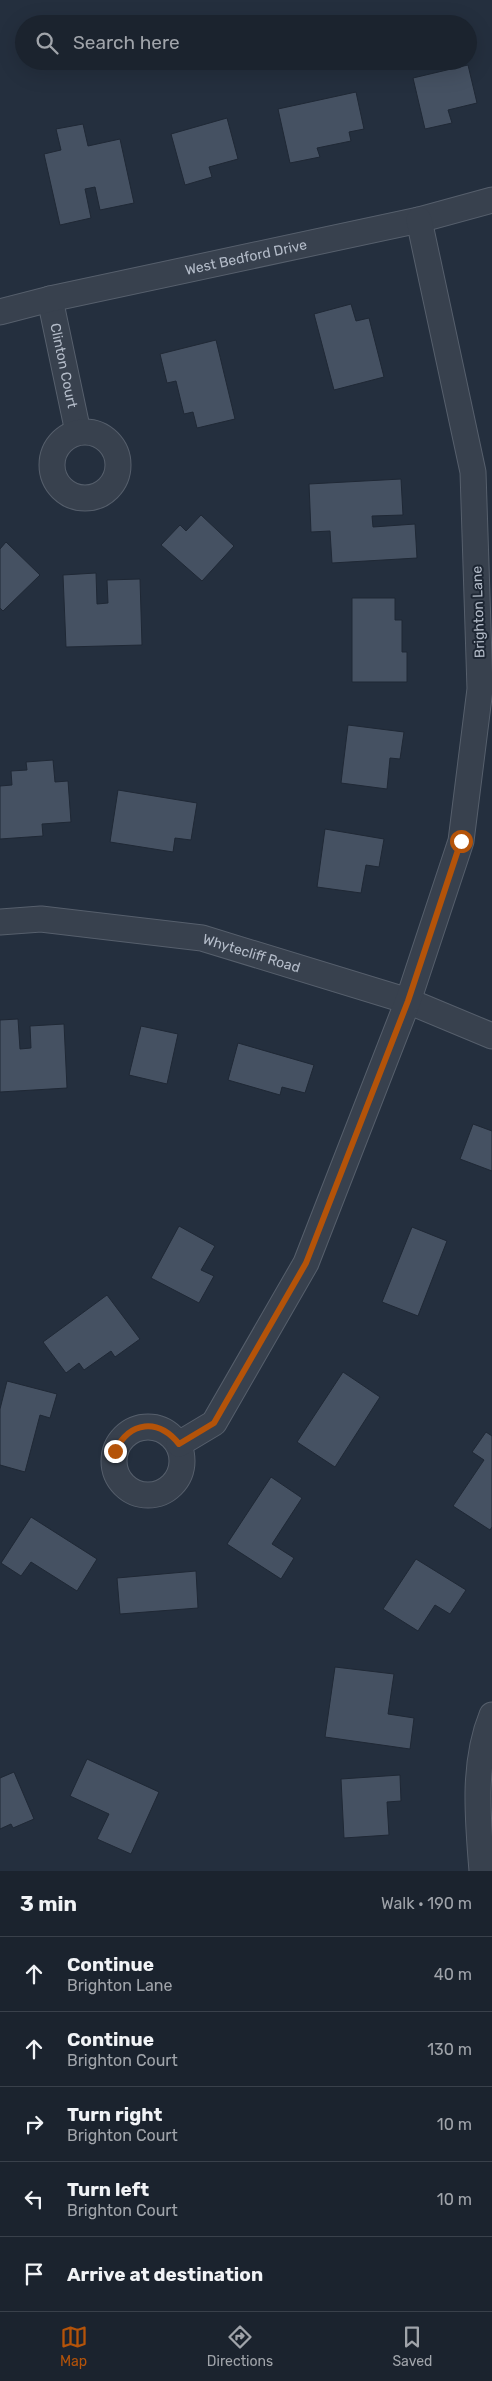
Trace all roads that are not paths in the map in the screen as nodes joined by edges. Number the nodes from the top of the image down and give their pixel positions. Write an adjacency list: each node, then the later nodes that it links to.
1 (492, 200): 2 (street, West Bedford Drive)
2 (419, 220): 3 (street, West Bedford Drive); 7 (street, Brighton Lane)
3 (50, 299): 4 (street, West Bedford Drive); 5 (street, Clinton Court)
4 (0, 312)
5 (78, 432)
6 (0, 922): 7 (street, Whytecliff Road)
7 (408, 1001): 8 (street, Whytecliff Road); 9 (street, Brighton Lane)
8 (492, 1036)
9 (179, 1444)
10 (492, 1716): 11 (street)
11 (482, 1871)

